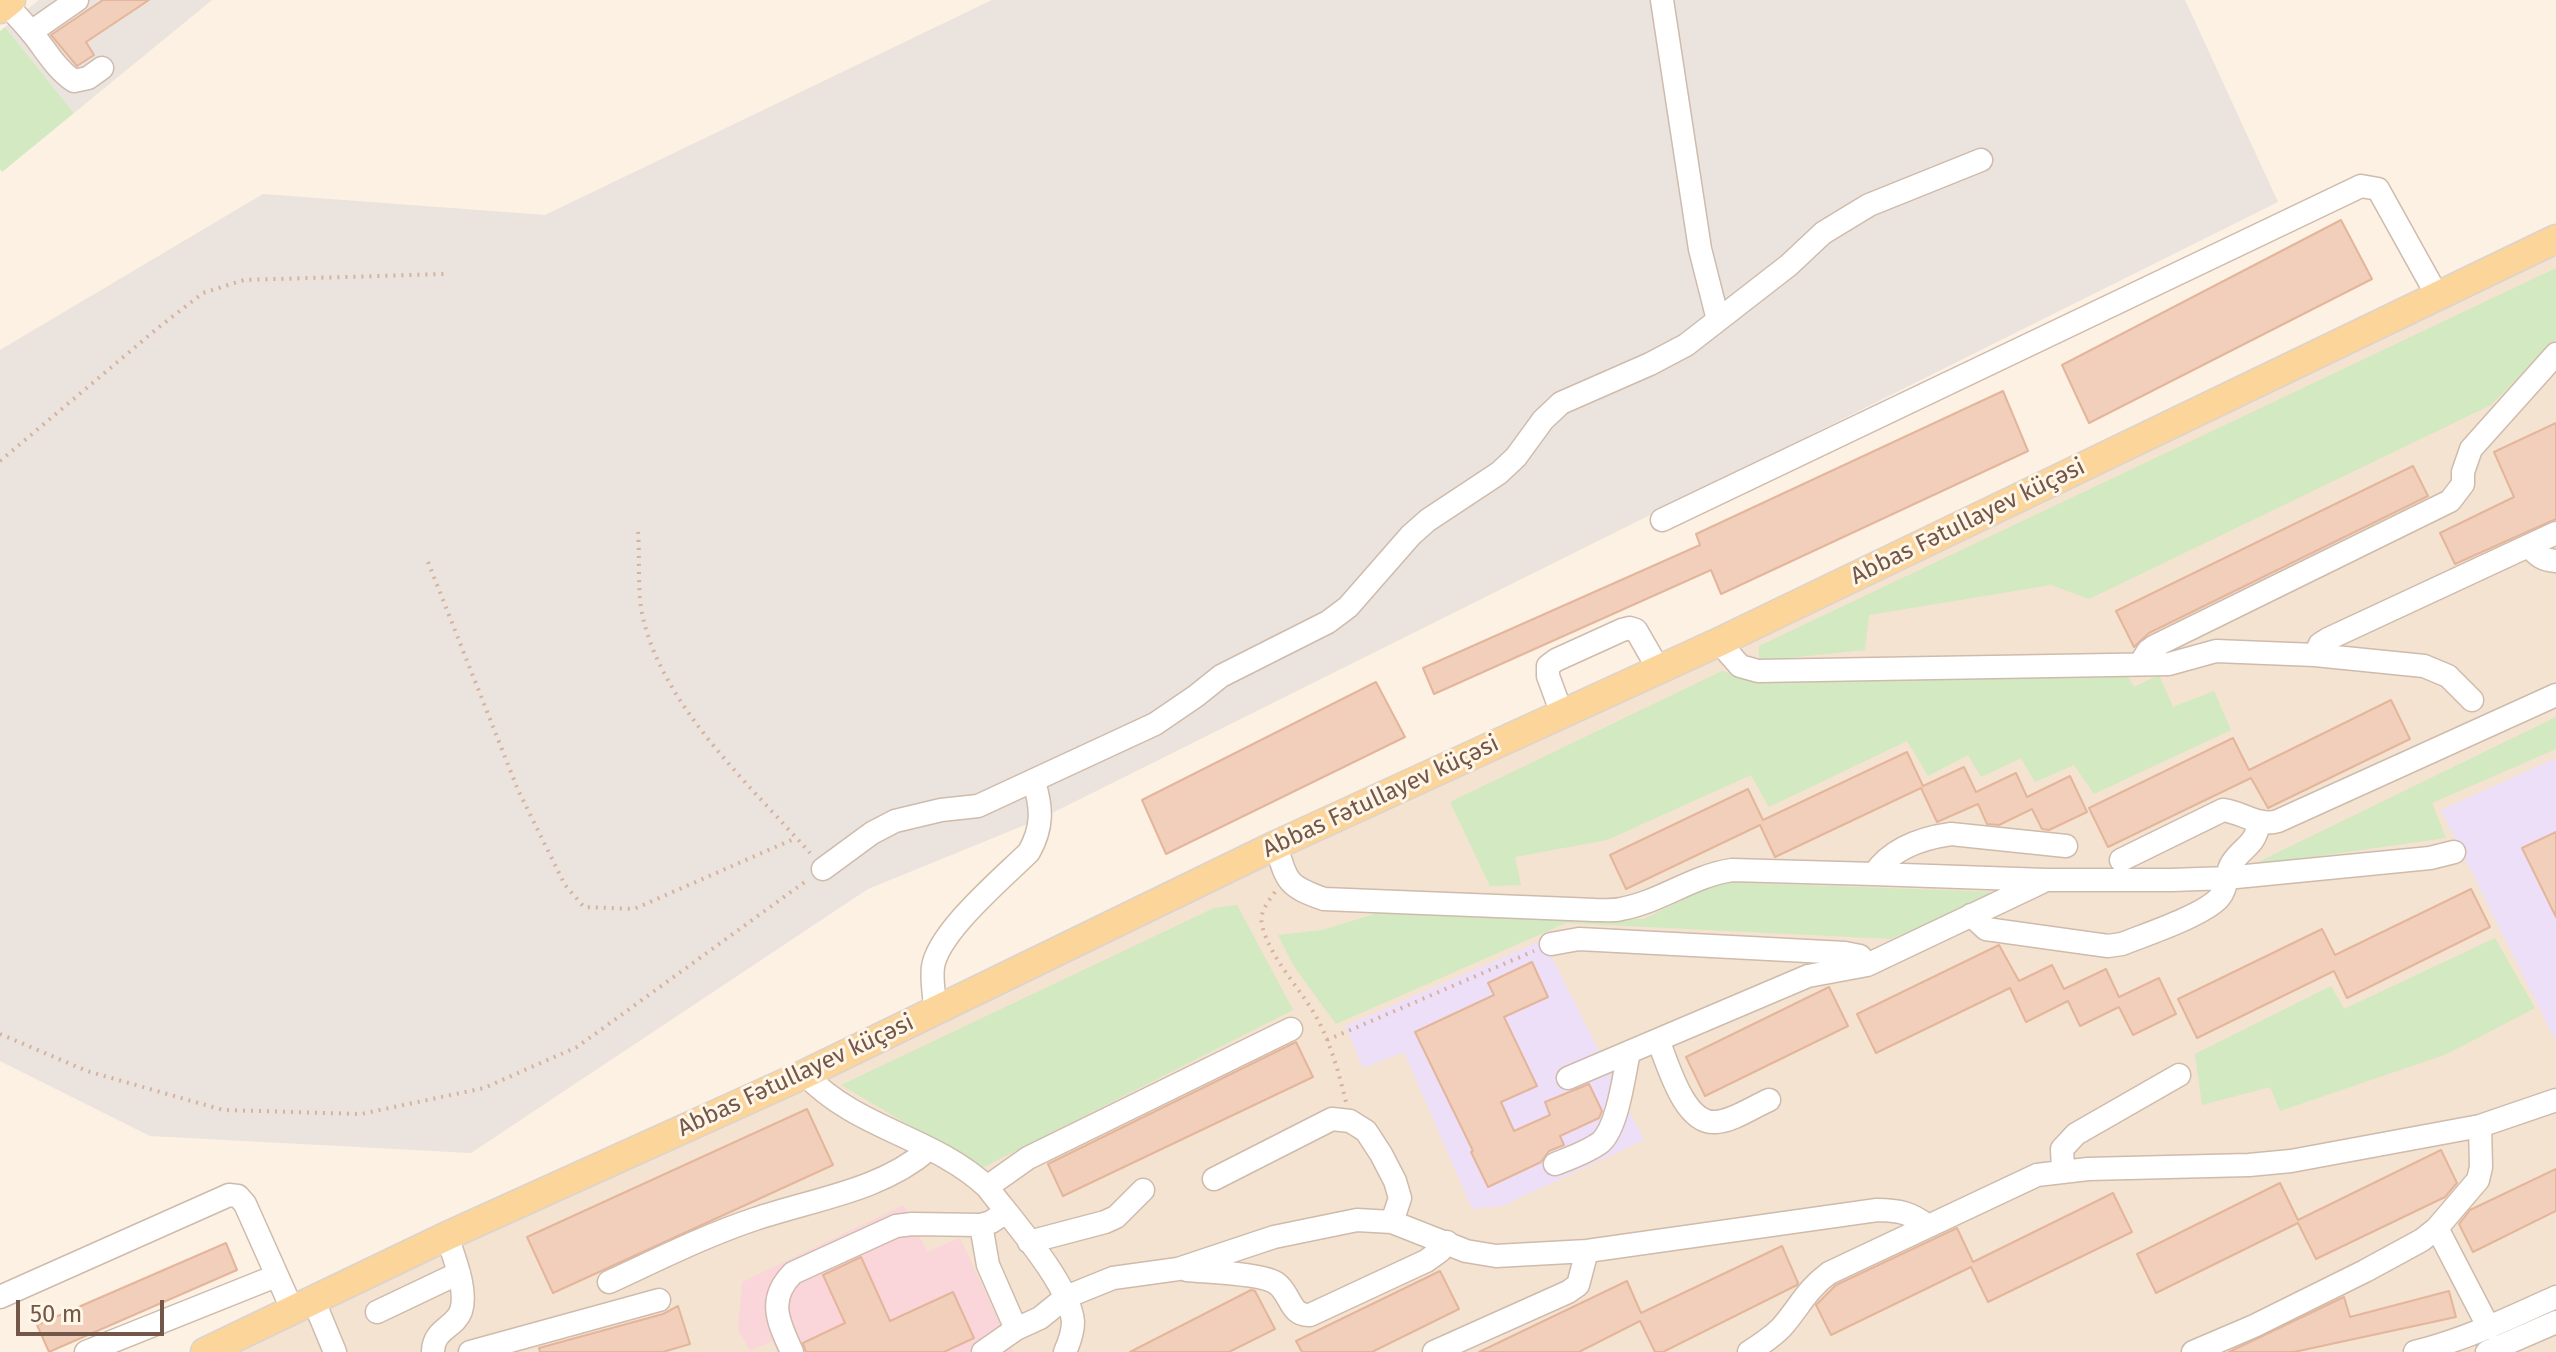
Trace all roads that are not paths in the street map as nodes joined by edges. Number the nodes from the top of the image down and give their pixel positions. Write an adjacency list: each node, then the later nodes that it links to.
1 (77, 0): 4 (street)
2 (1662, 0): 9 (street)
3 (6, 4): 4 (street)
4 (31, 32): 5 (street)
5 (102, 68)
6 (1981, 160): 9 (street)
7 (2556, 239): 8 (main road, Abbas Fətullayev küçəsi)
8 (2438, 297): 11 (street); 15 (main road, Abbas Fətullayev küçəsi)
9 (1718, 320): 22 (street)
10 (2556, 354): 17 (street)
11 (1662, 520)
12 (2556, 533): 13 (street)
13 (2529, 546): 14 (street); 16 (street)
14 (2556, 561)
15 (1719, 642): 17 (street); 18 (main road, Abbas Fətullayev küçəsi)
16 (2315, 655): 17 (street); 20 (street)
17 (2140, 664)
18 (1659, 670): 21 (main road, Abbas Fətullayev küçəsi); 21 (street)
19 (2556, 695): 23 (street)
20 (2472, 700)
21 (1562, 714): 24 (main road, Abbas Fətullayev küçəsi)
22 (1034, 782): 28 (street); 35 (street)
23 (2259, 822): 27 (street); 30 (street)
24 (1276, 845): 29 (street); 35 (main road, Abbas Fətullayev küçəsi)
25 (2066, 846): 29 (street)
26 (2454, 852): 30 (street)
27 (2121, 860)
28 (823, 869)
29 (1874, 874): 31 (street)
30 (2226, 878): 31 (street); 32 (street)
31 (2046, 880): 32 (street)
32 (1971, 915): 34 (street)
33 (1551, 944): 34 (street)
34 (1867, 965): 37 (street)
35 (935, 1011): 39 (main road, Abbas Fətullayev küçəsi)
36 (1291, 1029): 49 (street)
37 (1658, 1040): 38 (street); 42 (street)
38 (1629, 1052): 41 (street); 46 (street)
39 (805, 1074): 45 (street); 56 (main road, Abbas Fətullayev küçəsi)
40 (2179, 1075): 47 (street)
41 (1568, 1078)
42 (1769, 1100)
43 (2556, 1100): 44 (street)
44 (2480, 1126): 47 (street); 55 (street)
45 (928, 1150): 49 (street); 63 (street)
46 (1555, 1164)
47 (2063, 1171): 54 (street)
48 (1214, 1179): 52 (street)
49 (987, 1187): 51 (street)
50 (1143, 1190): 57 (street)
51 (1006, 1212): 53 (street); 57 (street)
52 (1392, 1222): 58 (street); 60 (street)
53 (981, 1225): 72 (street); 78 (street)
54 (1928, 1226): 59 (street); 82 (street)
55 (2437, 1228): 71 (street); 83 (street)
56 (447, 1236): 61 (street); 68 (main road, Abbas Fətullayev küçəsi)
57 (1029, 1242): 65 (street)
58 (1447, 1242): 59 (street); 60 (street)
59 (1587, 1251): 81 (street)
60 (1178, 1269): 65 (street)
61 (459, 1273): 69 (street); 76 (street)
62 (276, 1276): 64 (street); 68 (street); 73 (street)
63 (609, 1282)
64 (0, 1297)
65 (1066, 1297): 72 (street); 80 (street)
66 (2556, 1297): 71 (street)
67 (659, 1300): 77 (street)
68 (303, 1304): 74 (main road, Abbas Fətullayev küçəsi); 75 (street)
69 (377, 1312)
70 (2556, 1322): 85 (street)
71 (2489, 1328): 84 (street)
72 (1016, 1329): 79 (street)
73 (86, 1352)
74 (205, 1352)
75 (335, 1352)
76 (433, 1352)
77 (470, 1352)
78 (792, 1352)
79 (983, 1352)
80 (1065, 1352)
81 (1434, 1352)
82 (1749, 1352)
83 (2193, 1352)
84 (2415, 1352)
85 (2487, 1352)

